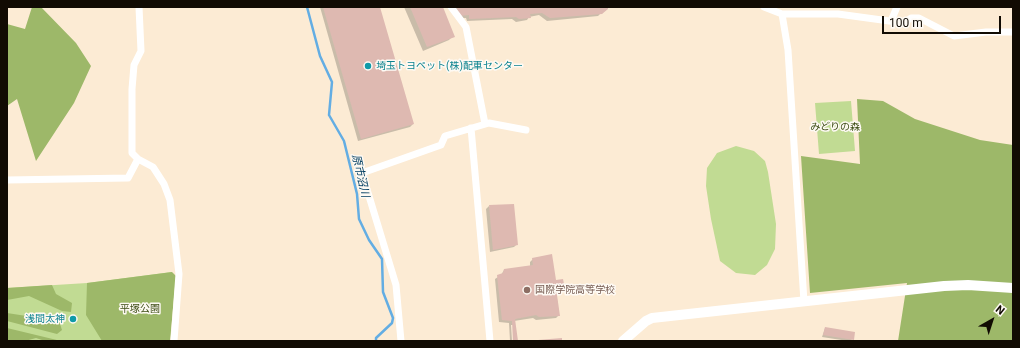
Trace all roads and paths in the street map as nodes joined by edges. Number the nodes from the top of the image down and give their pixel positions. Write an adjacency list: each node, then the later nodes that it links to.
1 (139, 7): 11 (street)
2 (451, 7): 8 (street)
3 (764, 7): 5 (street)
4 (897, 7): 6 (street)
5 (782, 14): 6 (street); 14 (street)
6 (891, 21): 7 (street)
7 (1013, 32)
8 (486, 124): 9 (street); 10 (street)
9 (471, 128): 16 (street); 17 (street)
10 (526, 130)
11 (138, 159): 12 (street); 15 (street)
12 (7, 180)
13 (1013, 288): 14 (street)
14 (804, 302): 18 (street)
15 (174, 341)
16 (401, 341)
17 (490, 341)
18 (623, 341)

